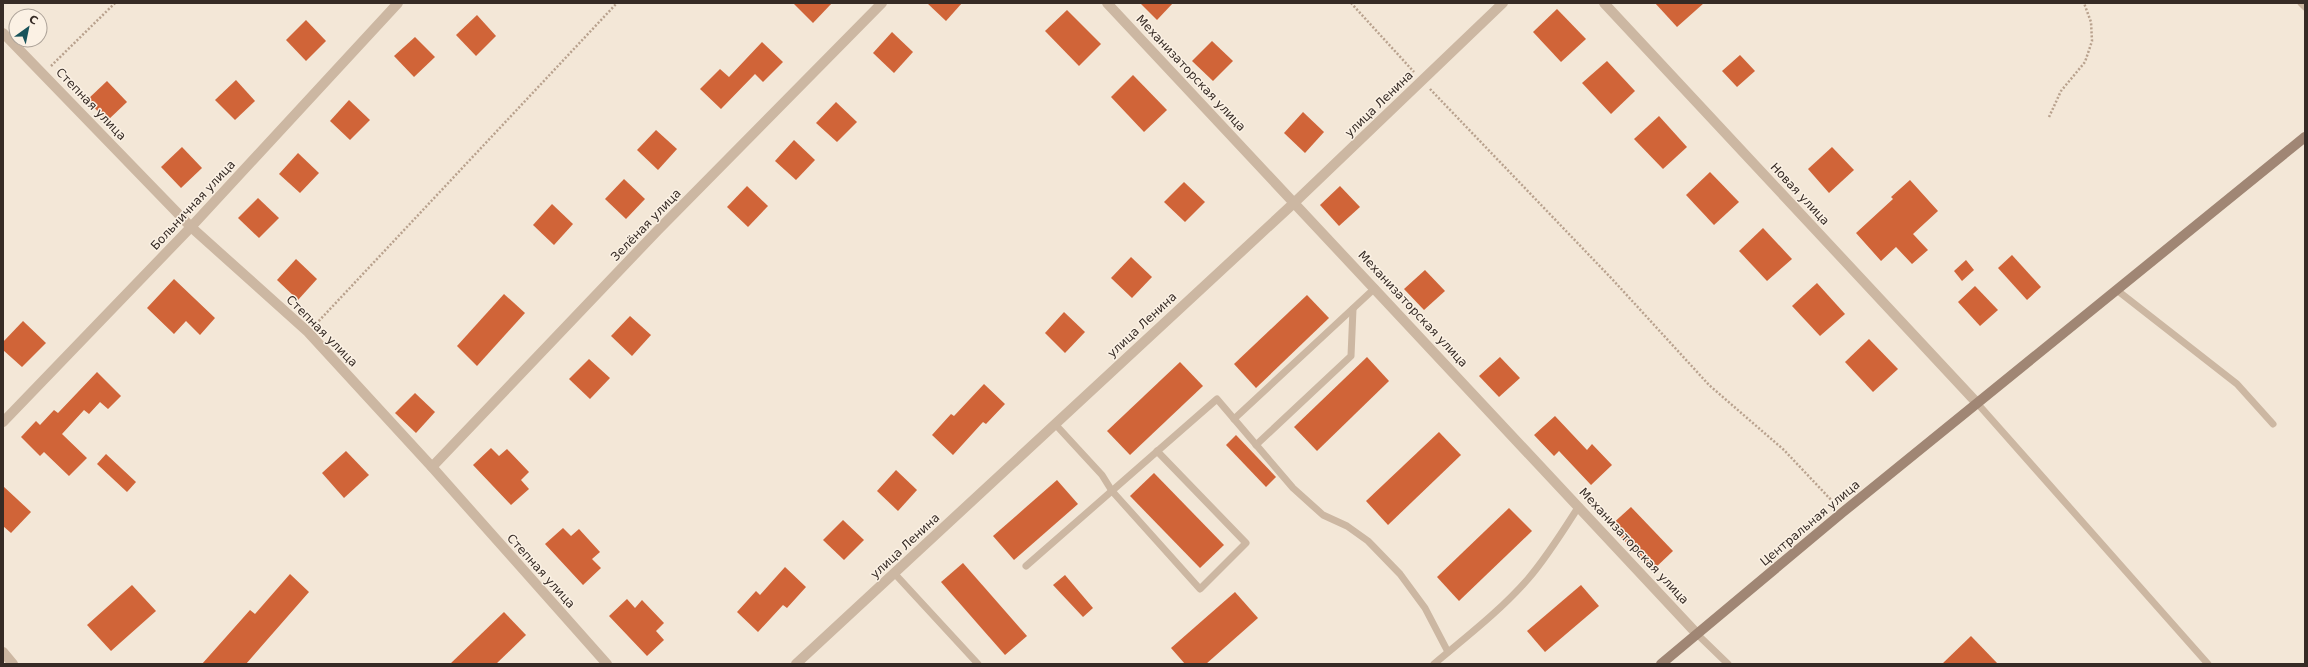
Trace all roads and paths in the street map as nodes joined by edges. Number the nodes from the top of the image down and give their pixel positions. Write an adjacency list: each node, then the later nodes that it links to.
1 (115, 3): 13 (path)
2 (398, 3): 18 (street, Больничная улица)
3 (617, 3): 22 (path)
4 (882, 3): 30 (street, Зелёная улица)
5 (1107, 3): 17 (street, Механизаторская улица)
6 (1351, 3): 14 (path)
7 (1503, 3): 14 (street, улица Ленина)
8 (1604, 3): 23 (street, Новая улица)
9 (2084, 3): 15 (path)
10 (2301, 3): 11 (lane)
11 (2305, 7)
12 (3, 33): 13 (street, Степная улица)
13 (44, 74): 18 (street, Степная улица)
14 (1422, 80): 17 (street, улица Ленина); 33 (path)
15 (2049, 117)
16 (2305, 137): 20 (street, Центральная улица)
17 (1295, 202): 19 (street, Механизаторская улица); 26 (street, улица Ленина)
18 (191, 227): 22 (street, Степная улица); 25 (street, Больничная улица)
19 (1375, 288): 21 (lane); 32 (street, Механизаторская улица)
20 (2118, 291): 23 (street, Центральная улица); 27 (lane)
21 (1353, 309): 24 (lane); 28 (lane)
22 (308, 332): 30 (street, Степная улица)
23 (1976, 403): 33 (street, Центральная улица); 46 (lane)
24 (1234, 419): 28 (lane); 29 (lane)
25 (3, 422)
26 (1055, 424): 31 (lane); 35 (street, улица Ленина)
27 (2273, 424)
28 (1256, 445): 38 (lane)
29 (1157, 451): 31 (lane); 31 (lane)
30 (432, 467): 40 (street, Степная улица)
31 (1112, 491): 34 (lane)
32 (1579, 506): 36 (street, Механизаторская улица); 38 (lane)
33 (1843, 512): 36 (street, Центральная улица)
34 (1026, 566)
35 (895, 574): 41 (street, улица Ленина); 42 (lane)
36 (1698, 634): 44 (street, Центральная улица); 45 (lane)
37 (3, 652): 39 (street)
38 (1448, 652): 43 (lane)
39 (14, 664)
40 (606, 664)
41 (796, 664)
42 (978, 664)
43 (1434, 664)
44 (1661, 664)
45 (1728, 664)
46 (2208, 664)

